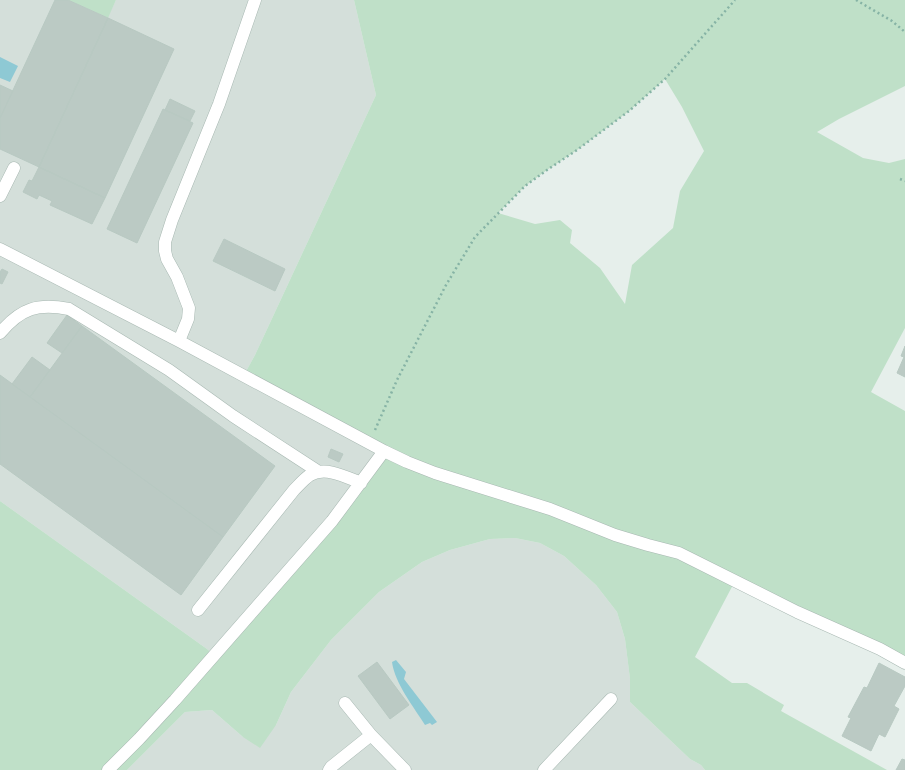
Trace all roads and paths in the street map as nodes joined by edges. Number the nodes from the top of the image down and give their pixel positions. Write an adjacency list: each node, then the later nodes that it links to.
1 (254, 0): 11 (lane)
2 (735, 0): 12 (path)
3 (856, 0): 4 (path)
4 (905, 32)
5 (14, 168): 8 (lane)
6 (900, 179): 7 (path)
7 (905, 181)
8 (0, 196)
9 (0, 249): 11 (lane)
10 (0, 333): 14 (lane)
11 (179, 341): 12 (lane)
12 (370, 443): 13 (lane)
13 (384, 451): 15 (lane); 17 (lane)
14 (318, 472): 15 (lane); 16 (lane)
15 (361, 483): 21 (lane)
16 (198, 610)
17 (905, 663)
18 (611, 699): 24 (lane)
19 (346, 703): 20 (lane)
20 (371, 734): 22 (lane); 23 (lane)
21 (108, 770)
22 (329, 770)
23 (405, 770)
24 (544, 770)

